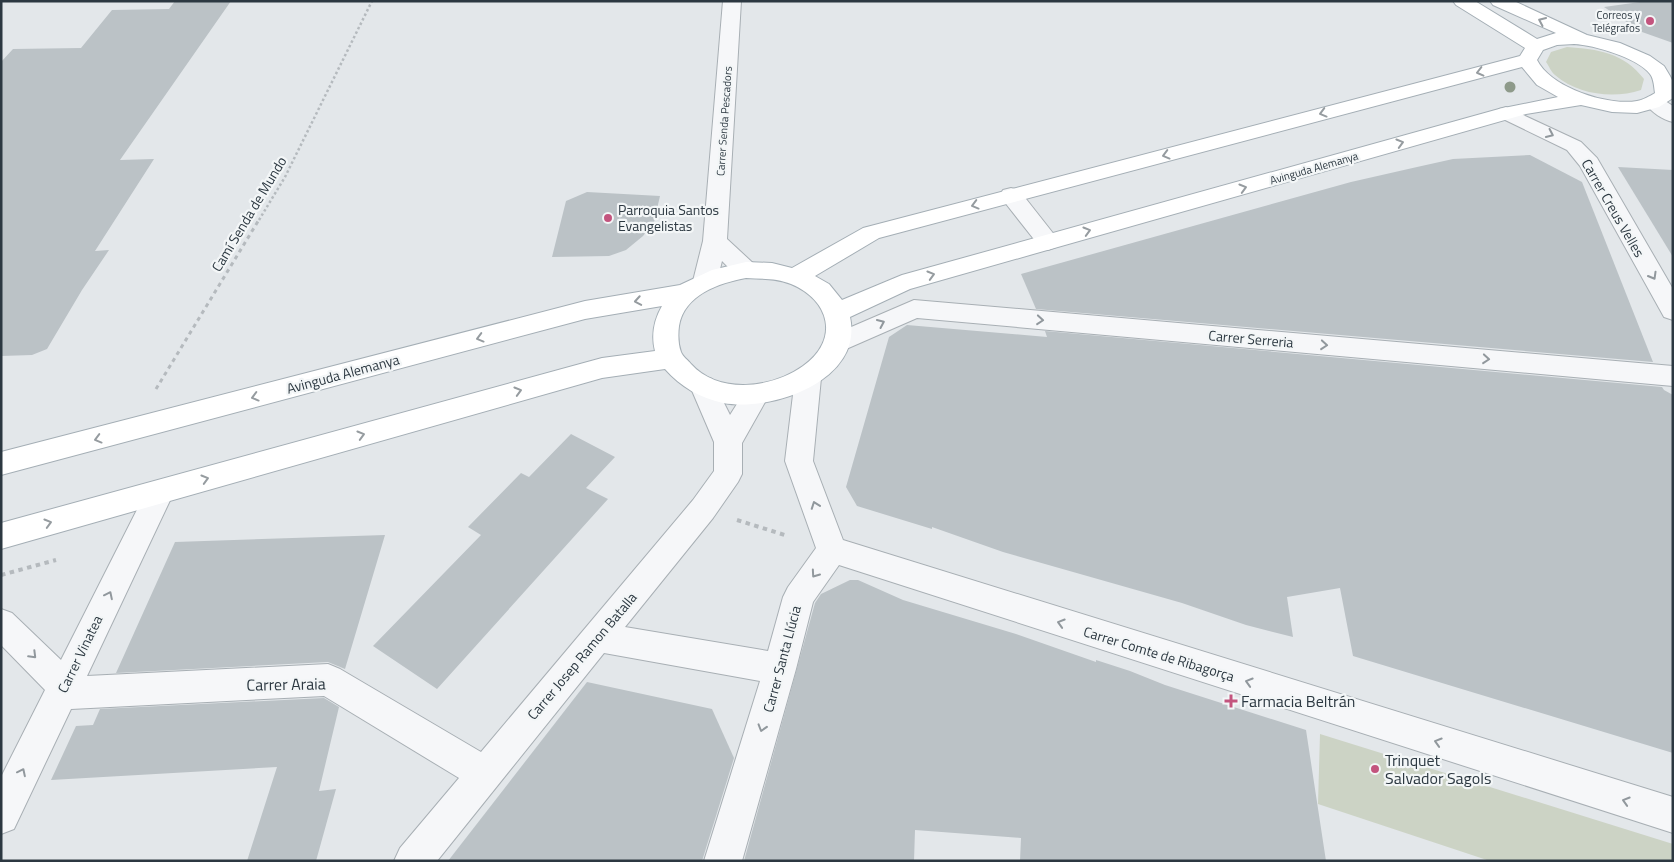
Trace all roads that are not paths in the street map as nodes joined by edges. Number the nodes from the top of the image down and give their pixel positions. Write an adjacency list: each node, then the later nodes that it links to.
1 (732, 1): 12 (street, Carrer Senda Pescadors)
2 (1462, 1): 5 (main road)
3 (1500, 1): 4 (main road, one-way to 3)
4 (1585, 40): 5 (main road); 6 (main road)
5 (1531, 53): 7 (main road); 11 (main road, one-way to 11)
6 (1665, 69): 8 (main road)
7 (1581, 99): 8 (main road); 9 (main road, Avinguda Alemanya)
8 (1655, 103): 10 (street)
9 (1506, 113): 13 (main road, Avinguda Alemanya, one-way to 9); 17 (street, Carrer Creus Velles, one-way to 17)
10 (1673, 116)
11 (1011, 196): 13 (street); 15 (main road, one-way to 15)
12 (716, 241): 14 (street); 16 (street, Carrer Senda Pescadors)
13 (1048, 242): 18 (main road, Avinguda Alemanya, one-way to 13)
14 (746, 270): 15 (main road); 16 (main road)
15 (796, 276): 18 (main road)
16 (695, 287): 20 (main road); 26 (main road, Avinguda Alemanya, one-way to 26)
17 (1673, 311)
18 (837, 313): 19 (main road)
19 (837, 344): 21 (street, Carrer Serreria, one-way to 21); 22 (main road)
20 (671, 359): 23 (main road); 27 (main road, one-way to 20)
21 (1673, 376)
22 (808, 378): 24 (main road); 29 (street, one-way to 22)
23 (703, 386): 24 (main road); 25 (street, Carrer Josep Ramon Batalla)
24 (756, 394): 25 (street)
25 (728, 442): 31 (street, Carrer Josep Ramon Batalla)
26 (1, 464)
27 (160, 492): 28 (main road, one-way to 27); 33 (street, Carrer Vinatea, one-way to 27)
28 (1, 536)
29 (832, 550): 32 (street, Carrer Santa Llúcia, one-way to 32); 36 (street, Carrer Comte de Ribagorça, one-way to 29)
30 (1, 623): 33 (street, one-way to 33)
31 (598, 637): 32 (street); 34 (street, Carrer Josep Ramon Batalla)
32 (780, 669): 38 (street, Carrer Santa Llúcia, one-way to 38)
33 (63, 690): 34 (street, Carrer Araia); 35 (street, Carrer Vinatea, one-way to 33)
34 (485, 774): 37 (street, Carrer Josep Ramon Batalla)
35 (1, 816)
36 (1673, 816)
37 (413, 861)
38 (723, 861)

